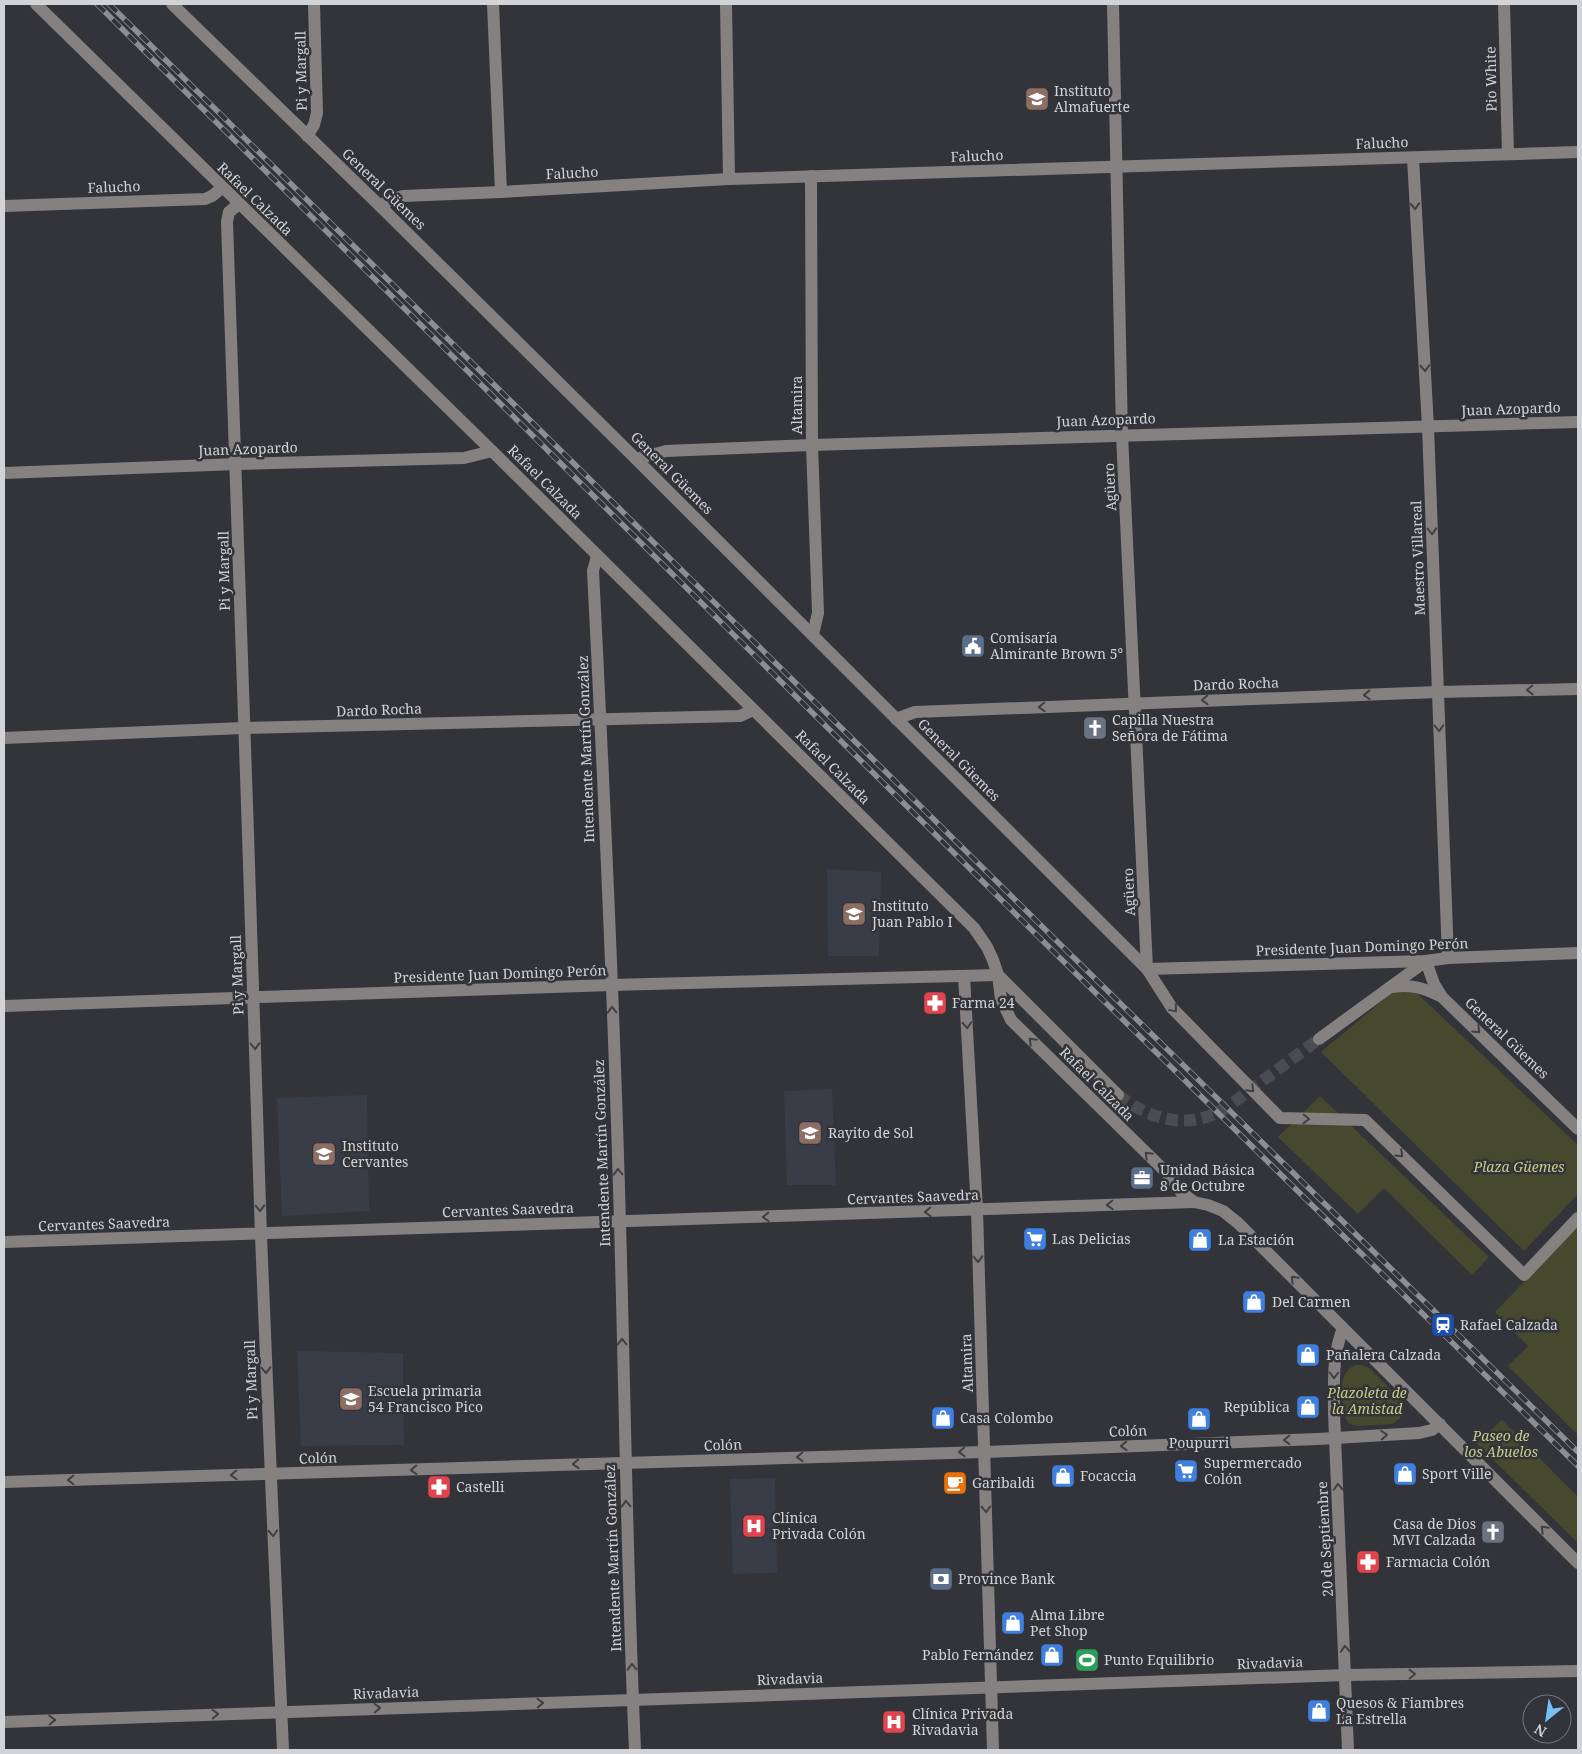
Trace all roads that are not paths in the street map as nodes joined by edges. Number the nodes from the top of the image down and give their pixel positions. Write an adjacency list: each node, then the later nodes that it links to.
1 (36, 4): 15 (street, Rafael Calzada)
2 (172, 4): 8 (street, General Güemes)
3 (314, 4): 8 (street, Pi y Margall)
4 (492, 4): 16 (street)
5 (726, 4): 14 (street)
6 (1113, 4): 12 (street, Agüero)
7 (1504, 4): 10 (street, Pio White)
8 (308, 136): 19 (street, General Güemes)
9 (1578, 152): 10 (street, Falucho)
10 (1508, 154): 11 (street, Falucho)
11 (1412, 158): 12 (street, Falucho); 21 (street, Maestro Villareal, one-way to 21)
12 (1116, 166): 13 (street, Falucho); 22 (street, Agüero)
13 (811, 176): 14 (street, Falucho); 23 (street, Altamira)
14 (729, 179): 16 (street, Falucho)
15 (222, 188): 17 (street, Rafael Calzada); 18 (street, Falucho)
16 (502, 192): 19 (street, Falucho)
17 (239, 204): 24 (street, Rafael Calzada); 26 (street, Pi y Margall)
18 (4, 206)
19 (380, 206): 25 (street, General Güemes)
20 (1578, 422): 21 (street, Juan Azopardo)
21 (1428, 427): 22 (street, Juan Azopardo); 31 (street, Maestro Villareal, one-way to 31)
22 (1122, 435): 23 (street, Juan Azopardo); 32 (street, Agüero)
23 (812, 445): 25 (street, Juan Azopardo); 29 (street, Altamira)
24 (492, 451): 26 (street, Juan Azopardo); 28 (street, Rafael Calzada)
25 (636, 459): 29 (street, General Güemes)
26 (237, 464): 27 (street, Juan Azopardo); 36 (street, Pi y Margall)
27 (4, 473)
28 (597, 556): 33 (street, Rafael Calzada); 34 (street, Intendente Martín González)
29 (813, 634): 35 (street, General Güemes)
30 (1578, 689): 31 (street, Dardo Rocha, one-way to 31)
31 (1438, 692): 32 (street, Dardo Rocha, one-way to 32); 39 (street, Maestro Villareal, one-way to 39)
32 (1135, 703): 35 (street, Dardo Rocha, one-way to 35); 41 (street, Agüero)
33 (753, 710): 34 (street, Dardo Rocha); 42 (street, Rafael Calzada)
34 (600, 719): 36 (street, Dardo Rocha); 44 (street, Intendente Martín González)
35 (896, 719): 41 (street, General Güemes)
36 (244, 728): 37 (street, Dardo Rocha); 46 (street, Pi y Margall)
37 (4, 738)
38 (1578, 953): 39 (street, Presidente Juan Domingo Perón)
39 (1448, 958): 40 (street, Presidente Juan Domingo Perón)
40 (1426, 961): 41 (street, Presidente Juan Domingo Perón); 45 (street); 47 (street, General Güemes)
41 (1147, 968): 54 (street, General Güemes, one-way to 54)
42 (998, 975): 43 (street, Presidente Juan Domingo Perón); 50 (street); 52 (street, Rafael Calzada, one-way to 42)
43 (964, 976): 44 (street, Presidente Juan Domingo Perón); 53 (street, Altamira, one-way to 53)
44 (611, 985): 46 (street, Presidente Juan Domingo Perón); 55 (street, Intendente Martín González, one-way to 44)
45 (1389, 988): 47 (street); 49 (street)
46 (253, 997): 48 (street, Presidente Juan Domingo Perón); 56 (street, Pi y Margall, one-way to 56)
47 (1442, 997): 51 (street, General Güemes, one-way to 51)
48 (4, 1006)
49 (1319, 1039)
50 (1118, 1095)
51 (1578, 1129)
52 (1194, 1202): 53 (street, Cervantes Saavedra, one-way to 53); 58 (street, Rafael Calzada, one-way to 52)
53 (977, 1210): 55 (street, Cervantes Saavedra, one-way to 55); 61 (street, Altamira, one-way to 61)
54 (1578, 1218)
55 (620, 1221): 56 (street, Cervantes Saavedra); 62 (street, Intendente Martín González, one-way to 55)
56 (261, 1233): 57 (street, Cervantes Saavedra); 63 (street, Pi y Margall, one-way to 63)
57 (4, 1242)
58 (1343, 1328): 59 (street, Rafael Calzada); 60 (street, 20 de Septiembre, one-way to 60)
59 (1440, 1424): 60 (street, Colón, one-way to 59); 65 (street, Rafael Calzada, one-way to 59)
60 (1335, 1438): 61 (street, Colón, one-way to 61); 67 (street, 20 de Septiembre, one-way to 60)
61 (984, 1452): 62 (street, Colón, one-way to 62); 68 (street, Altamira, one-way to 68)
62 (625, 1463): 63 (street, Colón, one-way to 63); 69 (street, Intendente Martín González, one-way to 62)
63 (270, 1474): 64 (street, Colón, one-way to 64); 70 (street, Pi y Margall, one-way to 70)
64 (4, 1482)
65 (1578, 1563)
66 (1578, 1671): 67 (street, Rivadavia, one-way to 66)
67 (1346, 1675): 68 (street, Rivadavia); 75 (street, 20 de Septiembre)
68 (991, 1687): 69 (street, Rivadavia); 74 (street, Altamira)
69 (633, 1700): 70 (street, Rivadavia, one-way to 69); 73 (street, Intendente Martín González)
70 (281, 1711): 71 (street, Rivadavia, one-way to 70); 72 (street, Pi y Margall)
71 (4, 1722)
72 (283, 1750)
73 (636, 1750)
74 (993, 1750)
75 (1348, 1750)

